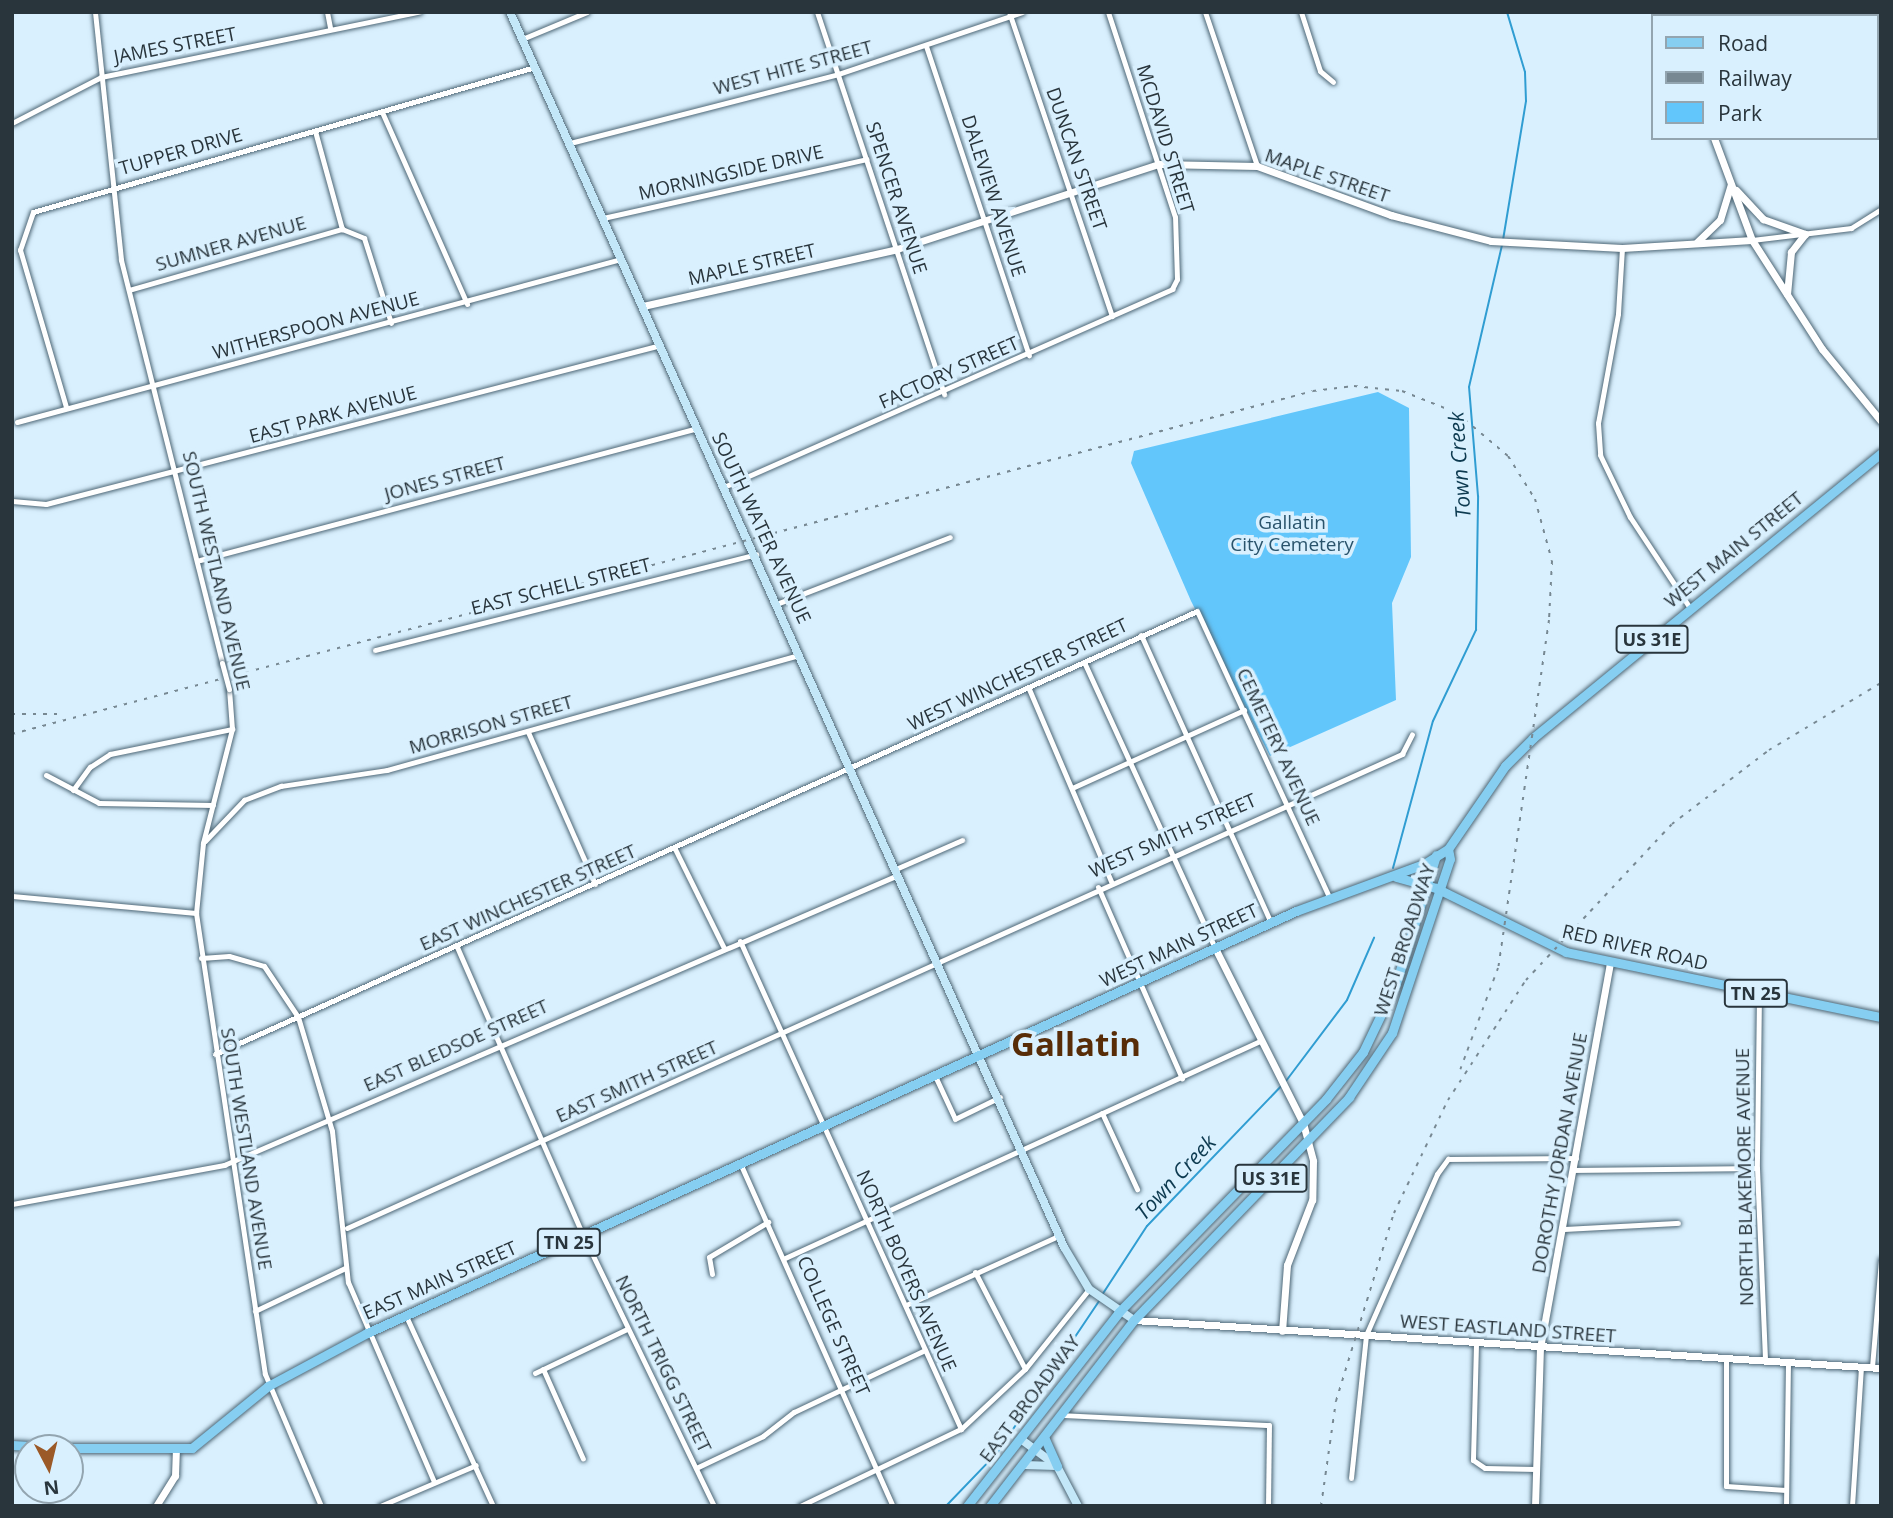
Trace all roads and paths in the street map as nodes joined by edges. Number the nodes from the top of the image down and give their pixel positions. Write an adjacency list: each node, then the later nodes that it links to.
1 (95, 12): 17 (street, SOUTH WESTLAND AVENUE)
2 (327, 12): 12 (street)
3 (419, 12): 12 (street, JAMES STREET)
4 (510, 12): 13 (main road, SOUTH WATER AVENUE)
5 (587, 12): 13 (street)
6 (817, 12): 16 (street, SPENCER AVENUE)
7 (1022, 12): 11 (street, WEST HITE STREET)
8 (1108, 12): 25 (street, MCDAVID STREET)
9 (1205, 12): 26 (street)
10 (1301, 12): 18 (street)
11 (1009, 14): 14 (street, WEST HITE STREET); 29 (street, DUNCAN STREET)
12 (330, 28): 17 (street, JAMES STREET)
13 (522, 39): 15 (main road, SOUTH WATER AVENUE)
14 (926, 46): 16 (street, WEST HITE STREET); 32 (street, DALEVIEW AVENUE)
15 (535, 67): 19 (street, TUPPER DRIVE); 23 (main road, SOUTH WATER AVENUE)
16 (838, 74): 23 (street, WEST HITE STREET); 24 (street, SPENCER AVENUE)
17 (101, 77): 20 (street, JAMES STREET); 28 (street, SOUTH WESTLAND AVENUE)
18 (1333, 82)
19 (382, 112): 21 (street, TUPPER DRIVE); 43 (street)
20 (12, 123)
21 (315, 131): 28 (street, TUPPER DRIVE); 33 (street)
22 (1715, 140): 27 (street)
23 (570, 143): 31 (main road, SOUTH WATER AVENUE)
24 (866, 159): 31 (street, MORNINGSIDE DRIVE); 38 (street, SPENCER AVENUE)
25 (1159, 164): 26 (street, MAPLE STREET); 29 (street, MAPLE STREET); 40 (street, MCDAVID STREET)
26 (1258, 166): 37 (street, MAPLE STREET)
27 (1731, 184): 34 (street); 35 (street); 36 (street)
28 (110, 188): 41 (street, SOUTH WESTLAND AVENUE); 51 (street, TUPPER DRIVE)
29 (1070, 192): 32 (street, MAPLE STREET); 45 (street, DUNCAN STREET)
30 (1881, 209): 34 (street)
31 (603, 218): 39 (main road, SOUTH WATER AVENUE)
32 (984, 220): 38 (street, MAPLE STREET); 48 (street, DALEVIEW AVENUE)
33 (342, 229): 41 (street, SUMNER AVENUE); 46 (street)
34 (1805, 234): 35 (street); 42 (street)
35 (1752, 240): 36 (street, MAPLE STREET); 42 (street)
36 (1696, 243): 37 (street, MAPLE STREET)
37 (1622, 248): 63 (street)
38 (897, 249): 44 (street, MAPLE STREET); 50 (street, SPENCER AVENUE)
39 (621, 258): 43 (street, WITHERSPOON AVENUE); 44 (main road, SOUTH WATER AVENUE)
40 (1177, 279): 45 (street, FACTORY STREET)
41 (129, 290): 49 (street, SOUTH WESTLAND AVENUE)
42 (1787, 295): 52 (street)
43 (467, 304): 46 (street, WITHERSPOON AVENUE)
44 (643, 306): 47 (main road, SOUTH WATER AVENUE)
45 (1112, 316): 48 (street, FACTORY STREET)
46 (391, 323): 49 (street, WITHERSPOON AVENUE)
47 (661, 345): 54 (main road, SOUTH WATER AVENUE); 56 (street, EAST PARK AVENUE)
48 (1029, 355): 50 (street, FACTORY STREET)
49 (155, 385): 51 (street, WITHERSPOON AVENUE); 56 (street, SOUTH WESTLAND AVENUE)
50 (944, 394): 57 (street, FACTORY STREET)
51 (66, 407): 53 (street, WITHERSPOON AVENUE)
52 (1881, 421)
53 (17, 422)
54 (698, 428): 57 (main road, SOUTH WATER AVENUE); 61 (street, JONES STREET)
55 (1881, 453): 63 (main road, WEST MAIN STREET / US 31E)
56 (177, 472): 58 (street, EAST PARK AVENUE); 61 (street, SOUTH WESTLAND AVENUE)
57 (726, 486): 60 (main road, SOUTH WATER AVENUE)
58 (12, 501)
59 (950, 537): 62 (street)
60 (756, 554): 62 (main road, SOUTH WATER AVENUE); 66 (street, EAST SCHELL STREET)
61 (200, 560): 71 (street, SOUTH WESTLAND AVENUE, bridge)
62 (779, 603): 67 (main road, SOUTH WATER AVENUE)
63 (1690, 608): 86 (main road, WEST MAIN STREET / US 31E)
64 (1197, 611): 65 (street, WEST WINCHESTER STREET); 70 (street, CEMETERY AVENUE)
65 (1141, 635): 68 (street, WEST WINCHESTER STREET); 74 (street)
66 (375, 650)
67 (801, 654): 72 (street, MORRISON STREET); 76 (main road, SOUTH WATER AVENUE)
68 (1084, 662): 69 (street, WEST WINCHESTER STREET); 75 (street)
69 (1029, 689): 76 (street, WEST WINCHESTER STREET); 78 (street)
70 (1244, 710): 74 (street); 80 (street, CEMETERY AVENUE)
71 (232, 729): 79 (street); 81 (street, SOUTH WESTLAND AVENUE)
72 (528, 732): 84 (street, MORRISON STREET); 92 (street)
73 (1412, 734): 80 (street, WEST SMITH STREET)
74 (1185, 736): 75 (street); 82 (street)
75 (1128, 761): 78 (street); 87 (street)
76 (853, 769): 85 (street, EAST WINCHESTER STREET); 89 (main road, SOUTH WATER AVENUE)
77 (46, 775): 79 (street)
78 (1072, 788): 91 (street)
79 (73, 790): 81 (street)
80 (1287, 802): 82 (street, WEST SMITH STREET); 97 (street, CEMETERY AVENUE)
81 (213, 805): 84 (street, SOUTH WESTLAND AVENUE)
82 (1230, 829): 87 (street, WEST SMITH STREET); 99 (street)
83 (962, 840): 89 (street, EAST BLEDSOE STREET)
84 (203, 843): 98 (street, SOUTH WESTLAND AVENUE)
85 (675, 849): 92 (street, EAST WINCHESTER STREET); 102 (street)
86 (1448, 849): 88 (main road); 95 (main road, WEST BROADWAY / US 31E)
87 (1172, 854): 91 (street, WEST SMITH STREET); 103 (street)
88 (1437, 854): 90 (main road, WEST MAIN STREET); 93 (main road, WEST BROADWAY / US 31E)
89 (899, 871): 100 (street, EAST BLEDSOE STREET); 105 (main road, SOUTH WATER AVENUE)
90 (1394, 877): 93 (main road, RED RIVER ROAD / TN 25); 97 (main road, WEST MAIN STREET / TN 25)
91 (1111, 881): 94 (street, WEST SMITH STREET)
92 (595, 884): 101 (street, EAST WINCHESTER STREET)
93 (1424, 884): 95 (main road, RED RIVER ROAD / TN 25); 111 (main road, US 31E)
94 (1098, 887): 105 (street, WEST SMITH STREET); 107 (street)
95 (1436, 888): 106 (main road, RED RIVER ROAD / TN 25); 112 (main road, WEST BROADWAY / US 31E)
96 (12, 896): 98 (street)
97 (1329, 897): 99 (main road, WEST MAIN STREET / TN 25)
98 (196, 914): 104 (street, SOUTH WESTLAND AVENUE)
99 (1271, 923): 103 (main road, WEST MAIN STREET / TN 25)
100 (740, 941): 102 (street, EAST BLEDSOE STREET); 113 (street, NORTH BOYERS AVENUE)
101 (457, 947): 109 (street, EAST WINCHESTER STREET); 115 (street, NORTH TRIGG STREET)
102 (724, 948): 115 (street, EAST BLEDSOE STREET)
103 (1215, 948): 107 (main road, WEST MAIN STREET / TN 25); 114 (street)
104 (201, 958): 109 (street); 116 (street, SOUTH WESTLAND AVENUE)
105 (940, 962): 113 (street, EAST SMITH STREET); 117 (main road, SOUTH WATER AVENUE)
106 (1610, 963): 108 (main road, RED RIVER ROAD / TN 25); 128 (street, DOROTHY JORDAN AVENUE)
107 (1142, 982): 117 (main road, WEST MAIN STREET / TN 25); 119 (street)
108 (1759, 994): 110 (main road, RED RIVER ROAD / TN 25); 131 (street, NORTH BLAKEMORE AVENUE)
109 (298, 1017): 116 (street, EAST WINCHESTER STREET); 122 (street)
110 (1881, 1017)
111 (1379, 1020): 112 (main road); 123 (main road, US 31E)
112 (1395, 1026): 125 (main road, WEST BROADWAY / US 31E)
113 (781, 1033): 124 (street, NORTH BOYERS AVENUE); 126 (street, EAST SMITH STREET)
114 (1262, 1040): 119 (street); 123 (street)
115 (498, 1044): 122 (street, EAST BLEDSOE STREET); 126 (street, NORTH TRIGG STREET)
116 (215, 1054): 129 (street, SOUTH WESTLAND AVENUE)
117 (982, 1057): 118 (main road, EAST MAIN STREET / TN 25); 120 (main road, SOUTH WATER AVENUE)
118 (936, 1078): 120 (street); 124 (main road, EAST MAIN STREET / TN 25)
119 (1182, 1078): 121 (street)
120 (1000, 1097): 127 (main road, SOUTH WATER AVENUE)
121 (1102, 1113): 127 (street); 133 (street)
122 (324, 1121): 129 (street, EAST BLEDSOE STREET); 138 (street)
123 (1303, 1123): 125 (street); 150 (main road, US 31E)
124 (822, 1126): 130 (main road, EAST MAIN STREET / TN 25); 135 (street, NORTH BOYERS AVENUE)
125 (1308, 1139): 152 (main road, WEST BROADWAY / US 31E); 154 (street)
126 (542, 1142): 138 (street, EAST SMITH STREET); 140 (street, NORTH TRIGG STREET)
127 (1023, 1149): 135 (street); 141 (main road, SOUTH WATER AVENUE)
128 (1576, 1158): 132 (street, DOROTHY JORDAN AVENUE); 156 (street)
129 (233, 1161): 134 (street, EAST BLEDSOE STREET); 149 (street, SOUTH WESTLAND AVENUE)
130 (740, 1162): 136 (street, COLLEGE STREET); 140 (main road, EAST MAIN STREET / TN 25)
131 (1757, 1168): 132 (street); 161 (street, NORTH BLAKEMORE AVENUE)
132 (1573, 1170): 139 (street, DOROTHY JORDAN AVENUE)
133 (1137, 1189)
134 (12, 1204)
135 (867, 1219): 142 (street); 148 (street, NORTH BOYERS AVENUE)
136 (768, 1222): 142 (street, COLLEGE STREET); 146 (street)
137 (1678, 1223): 139 (street)
138 (346, 1228): 144 (street)
139 (1562, 1229): 158 (street, DOROTHY JORDAN AVENUE)
140 (583, 1235): 151 (main road, EAST MAIN STREET / TN 25); 153 (street, NORTH TRIGG STREET)
141 (1060, 1235): 145 (street); 147 (main road, SOUTH WATER AVENUE)
142 (785, 1258): 170 (street, COLLEGE STREET)
143 (1881, 1259): 164 (street)
144 (345, 1268): 149 (street); 155 (street)
145 (975, 1272): 148 (street); 167 (street)
146 (712, 1274)
147 (1091, 1291): 150 (main road); 167 (street)
148 (906, 1305): 159 (street, NORTH BOYERS AVENUE)
149 (256, 1311): 169 (street, SOUTH WESTLAND AVENUE)
150 (1119, 1312): 152 (main road); 174 (main road, EAST BROADWAY / US 31E)
151 (406, 1316): 155 (main road, EAST MAIN STREET / TN 25); 179 (street)
152 (1134, 1320): 154 (street, WEST EASTLAND STREET); 171 (main road, EAST BROADWAY / US 31E)
153 (627, 1329): 166 (street); 182 (street, NORTH TRIGG STREET)
154 (1282, 1331): 156 (street, WEST EASTLAND STREET)
155 (367, 1333): 169 (main road, EAST MAIN STREET / TN 25); 186 (street)
156 (1366, 1335): 157 (street, WEST EASTLAND STREET); 185 (street)
157 (1476, 1344): 158 (street, WEST EASTLAND STREET); 183 (street)
158 (1540, 1348): 160 (street, WEST EASTLAND STREET); 183 (street, DOROTHY JORDAN AVENUE)
159 (925, 1350): 170 (street); 172 (street, NORTH BOYERS AVENUE)
160 (1726, 1358): 161 (street, WEST EASTLAND STREET); 187 (street)
161 (1765, 1360): 162 (street, WEST EASTLAND STREET)
162 (1788, 1362): 163 (street, WEST EASTLAND STREET); 187 (street)
163 (1861, 1366): 164 (street, WEST EASTLAND STREET); 201 (street)
164 (1872, 1367): 165 (street, WEST EASTLAND STREET)
165 (1881, 1368)
166 (543, 1369): 168 (street); 178 (street)
167 (1025, 1369): 172 (street)
168 (535, 1373)
169 (268, 1386): 177 (main road, EAST MAIN STREET / TN 25); 189 (street, SOUTH WESTLAND AVENUE)
170 (844, 1387): 182 (street); 184 (street, COLLEGE STREET)
171 (1061, 1415): 173 (main road, EAST BROADWAY / US 31E); 198 (street)
172 (961, 1429): 184 (street)
173 (1045, 1439): 176 (main road, EAST BROADWAY / US 31E); 181 (main road)
174 (1022, 1440): 176 (main road); 195 (main road, EAST BROADWAY / US 31E)
175 (84, 1449): 177 (main road, TN 25)
176 (1037, 1450): 180 (main road, EAST BROADWAY / US 31E); 181 (main road)
177 (176, 1452): 188 (street)
178 (583, 1459)
179 (476, 1465): 186 (street); 191 (street)
180 (1024, 1465): 181 (main road); 196 (main road, EAST BROADWAY / US 31E)
181 (1057, 1466): 197 (main road)
182 (696, 1468): 192 (street, NORTH TRIGG STREET)
183 (1536, 1469): 199 (street, DOROTHY JORDAN AVENUE)
184 (877, 1471): 193 (street); 194 (street, COLLEGE STREET)
185 (1351, 1478)
186 (434, 1482): 190 (street)
187 (1786, 1490): 200 (street)
188 (156, 1506)
189 (321, 1506)
190 (380, 1506)
191 (493, 1506)
192 (714, 1506)
193 (800, 1506)
194 (893, 1506)
195 (967, 1506)
196 (990, 1506)
197 (1078, 1506)
198 (1268, 1506)
199 (1535, 1506)
200 (1786, 1506)
201 (1852, 1506)

